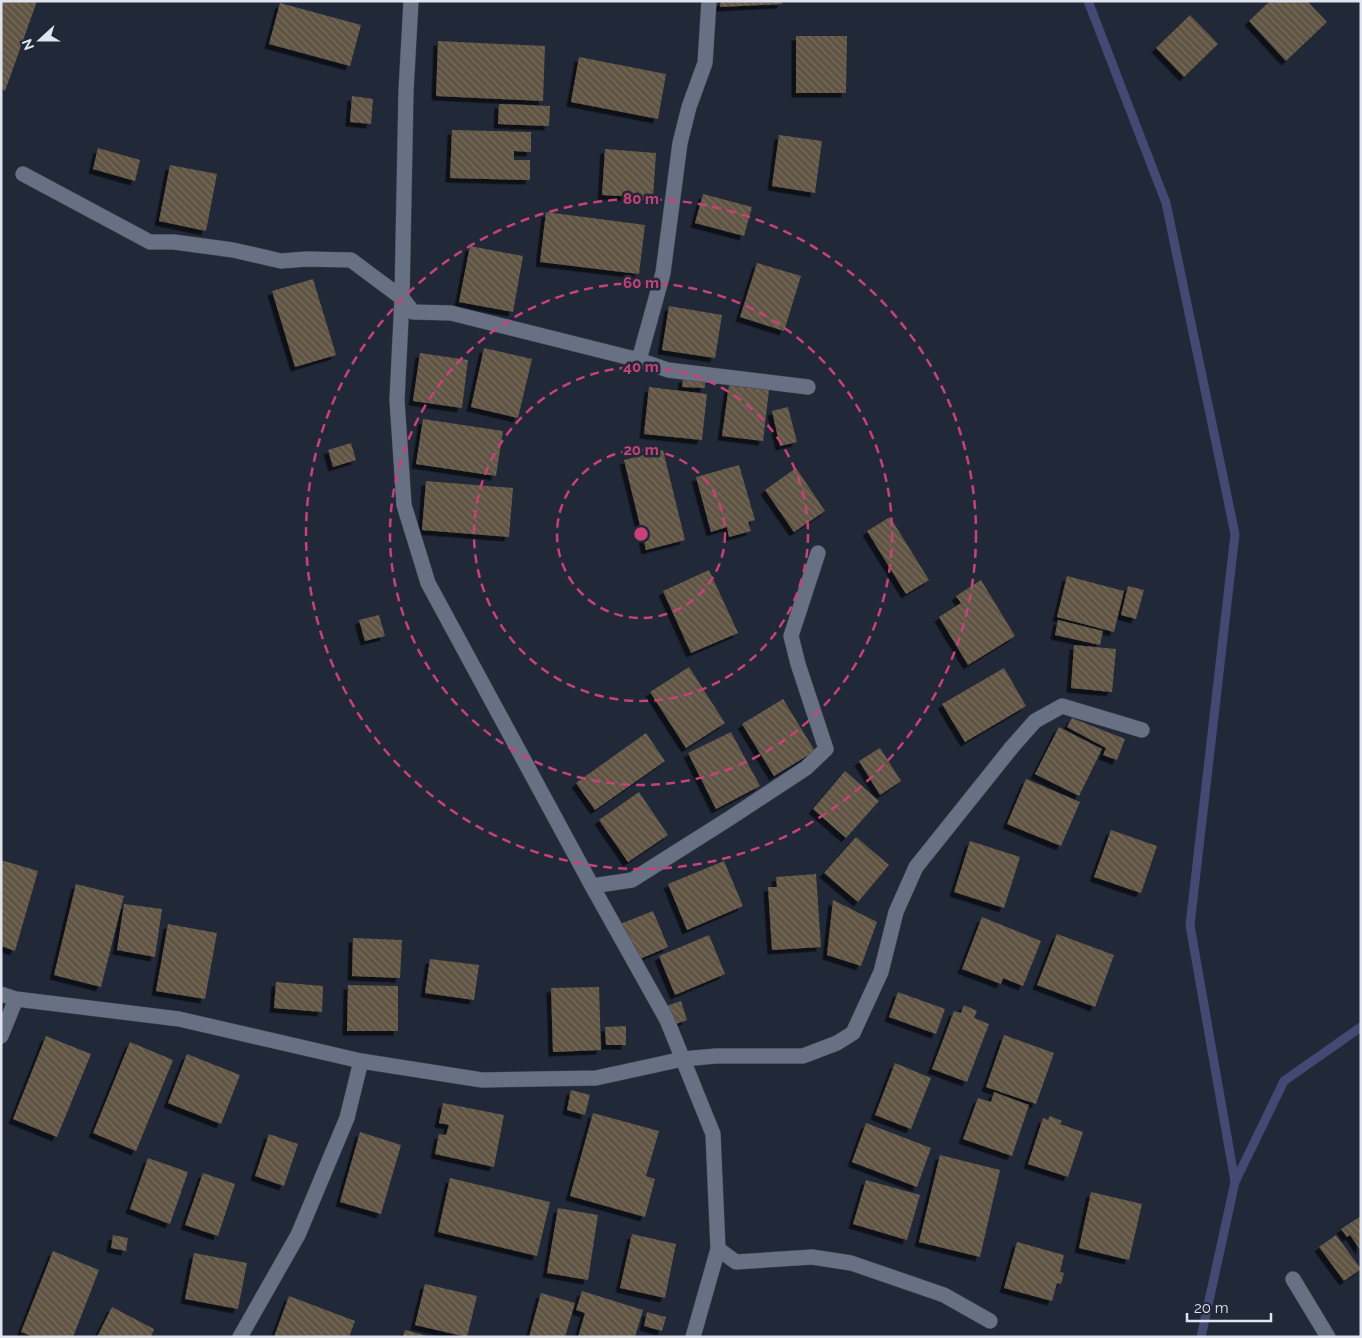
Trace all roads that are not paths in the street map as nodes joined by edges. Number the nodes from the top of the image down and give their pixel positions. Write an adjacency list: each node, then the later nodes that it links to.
1 (411, 1): 4 (street)
2 (708, 1): 5 (street)
3 (23, 174): 4 (street)
4 (402, 298): 5 (street); 9 (street)
5 (639, 360): 6 (street)
6 (808, 387)
7 (818, 553): 9 (street)
8 (1142, 730): 13 (street)
9 (592, 886): 13 (street)
10 (1, 994): 11 (street)
11 (16, 999): 12 (street); 14 (street)
12 (1, 1036)
13 (683, 1059): 14 (street); 15 (street)
14 (361, 1061): 18 (street)
15 (718, 1249): 17 (street); 19 (street)
16 (1293, 1279): 20 (street)
17 (990, 1321)
18 (240, 1337)
19 (694, 1337)
20 (1328, 1337)

